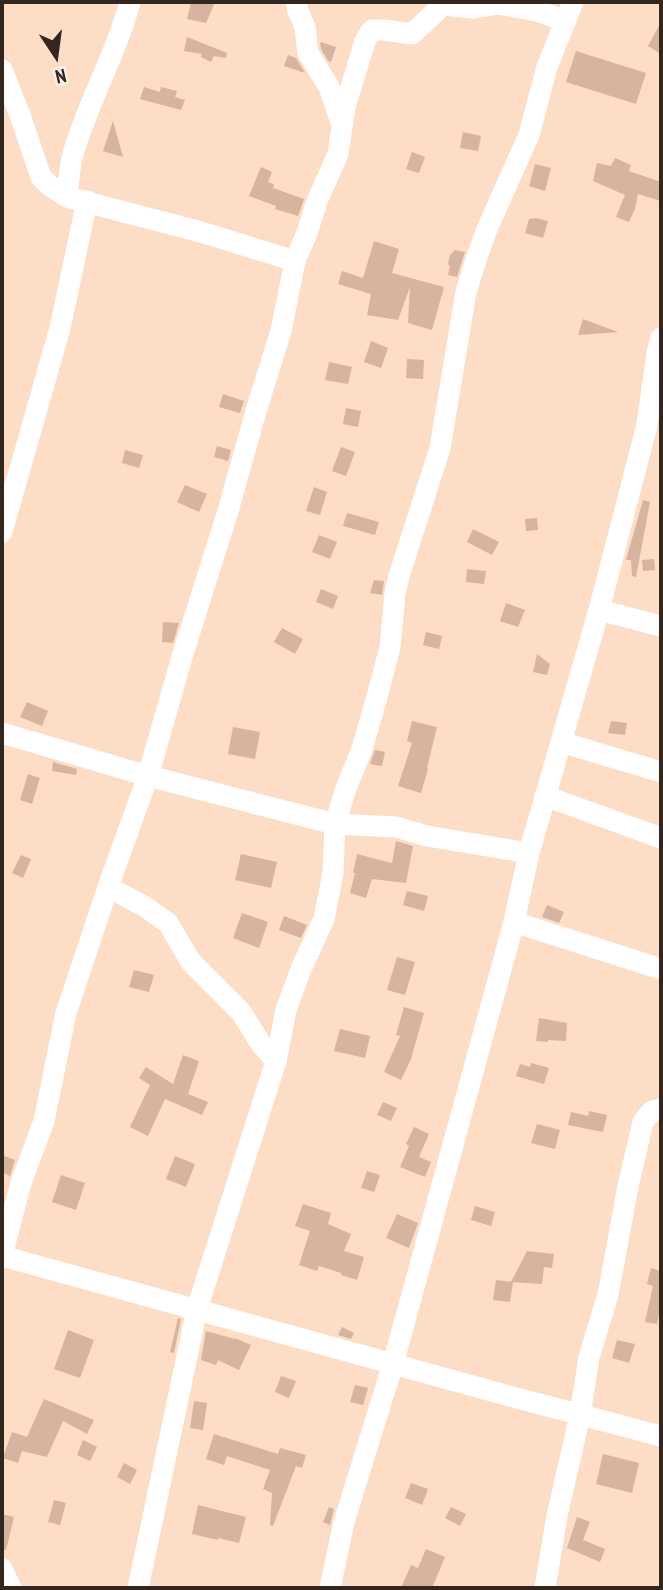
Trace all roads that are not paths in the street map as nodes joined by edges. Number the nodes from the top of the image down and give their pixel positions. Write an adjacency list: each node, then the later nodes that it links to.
1 (130, 2): 6 (street)
2 (296, 2): 5 (street)
3 (570, 11): 5 (street); 18 (street)
4 (2, 70): 6 (street)
5 (342, 127): 7 (street)
6 (77, 199): 7 (street); 10 (street)
7 (295, 261): 16 (street)
8 (661, 338): 9 (street)
9 (652, 444): 11 (street)
10 (2, 532)
11 (600, 610): 12 (street); 14 (street)
12 (661, 626)
13 (2, 733): 16 (street)
14 (561, 742): 15 (street); 17 (street)
15 (661, 772)
16 (148, 776): 18 (street); 21 (street)
17 (545, 796): 19 (street); 20 (street)
18 (335, 824): 20 (street); 24 (street)
19 (661, 838)
20 (529, 853): 22 (street)
21 (108, 887): 24 (street); 26 (street)
22 (514, 922): 23 (street); 28 (street)
23 (661, 969)
24 (276, 1061): 27 (street)
25 (661, 1109): 29 (street)
26 (2, 1256): 27 (street)
27 (197, 1309): 28 (street); 33 (street)
28 (393, 1364): 29 (street); 34 (street)
29 (580, 1415): 30 (street); 35 (street)
30 (661, 1436)
31 (2, 1569): 32 (street)
32 (10, 1588)
33 (138, 1588)
34 (330, 1588)
35 (545, 1588)

